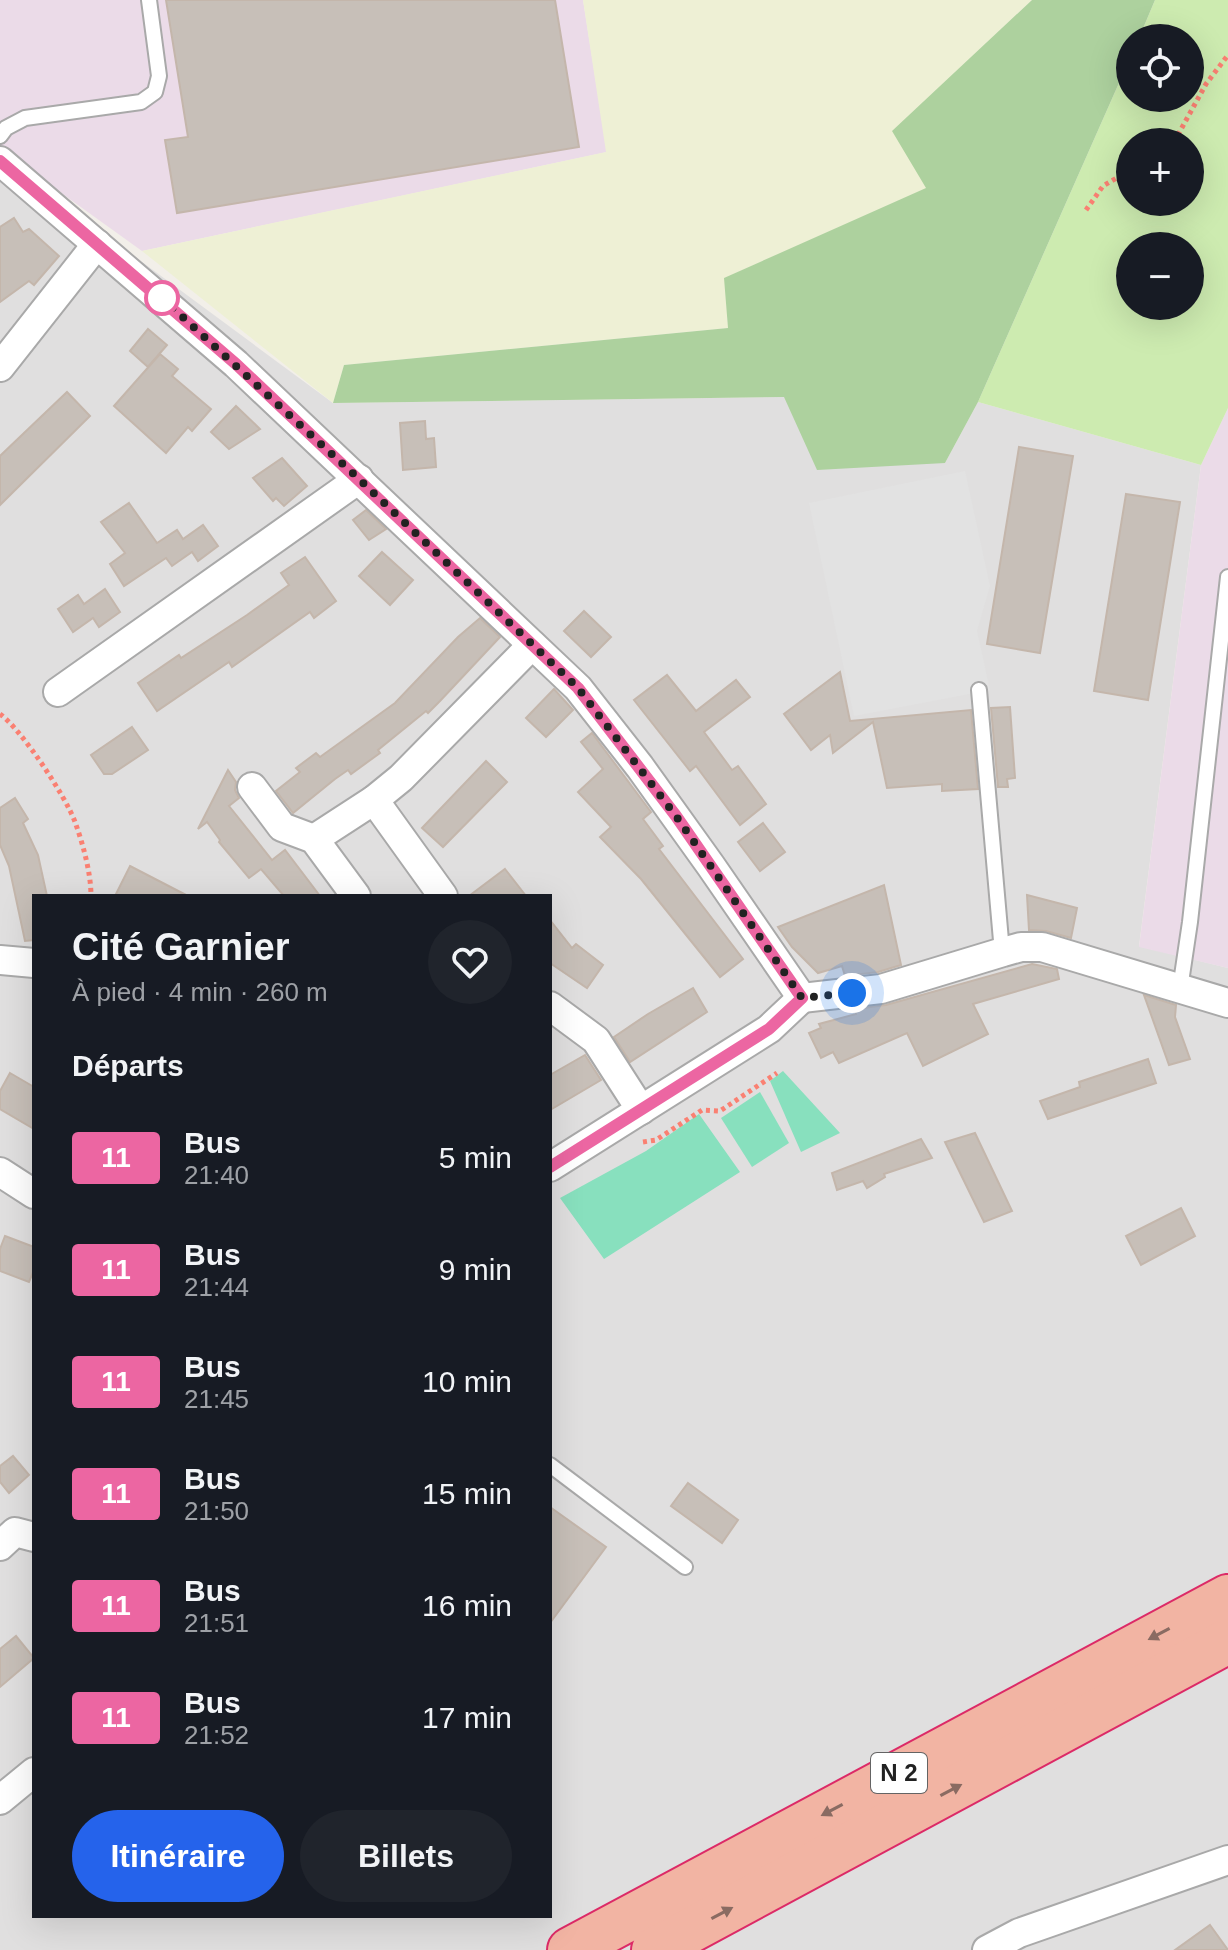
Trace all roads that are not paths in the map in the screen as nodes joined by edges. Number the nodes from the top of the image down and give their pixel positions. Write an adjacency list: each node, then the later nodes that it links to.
1 (149, 0): 2 (lane)
2 (0, 136)
3 (0, 161): 4 (street)
4 (97, 244): 5 (street); 6 (street)
5 (0, 367)
6 (359, 479): 8 (street); 10 (street)
7 (1228, 577): 19 (lane)
8 (532, 645): 12 (street); 20 (street)
9 (979, 690): 16 (lane)
10 (58, 692)
11 (252, 787): 13 (street)
12 (374, 800): 13 (street); 15 (street)
13 (314, 839): 14 (street)
14 (355, 894)
15 (442, 894)
16 (1002, 952): 19 (street); 20 (street)
17 (0, 960): 18 (street)
18 (32, 963)
19 (1180, 989): 21 (street)
20 (802, 998): 23 (street)
21 (1228, 1003)
22 (552, 1007): 23 (street)
23 (641, 1110): 24 (street)
24 (552, 1166)
25 (0, 1172): 26 (street)
26 (32, 1193)
27 (552, 1467): 30 (lane)
28 (32, 1536): 29 (street)
29 (0, 1546)
30 (685, 1567)
31 (1228, 1597): 36 (highway, N 2, one-way to 36)
32 (1228, 1641): 37 (highway, N 2, one-way to 32)
33 (32, 1774): 34 (street)
34 (0, 1800)
35 (1228, 1860): 38 (street)
36 (570, 1950)
37 (654, 1950)
38 (987, 1950)

